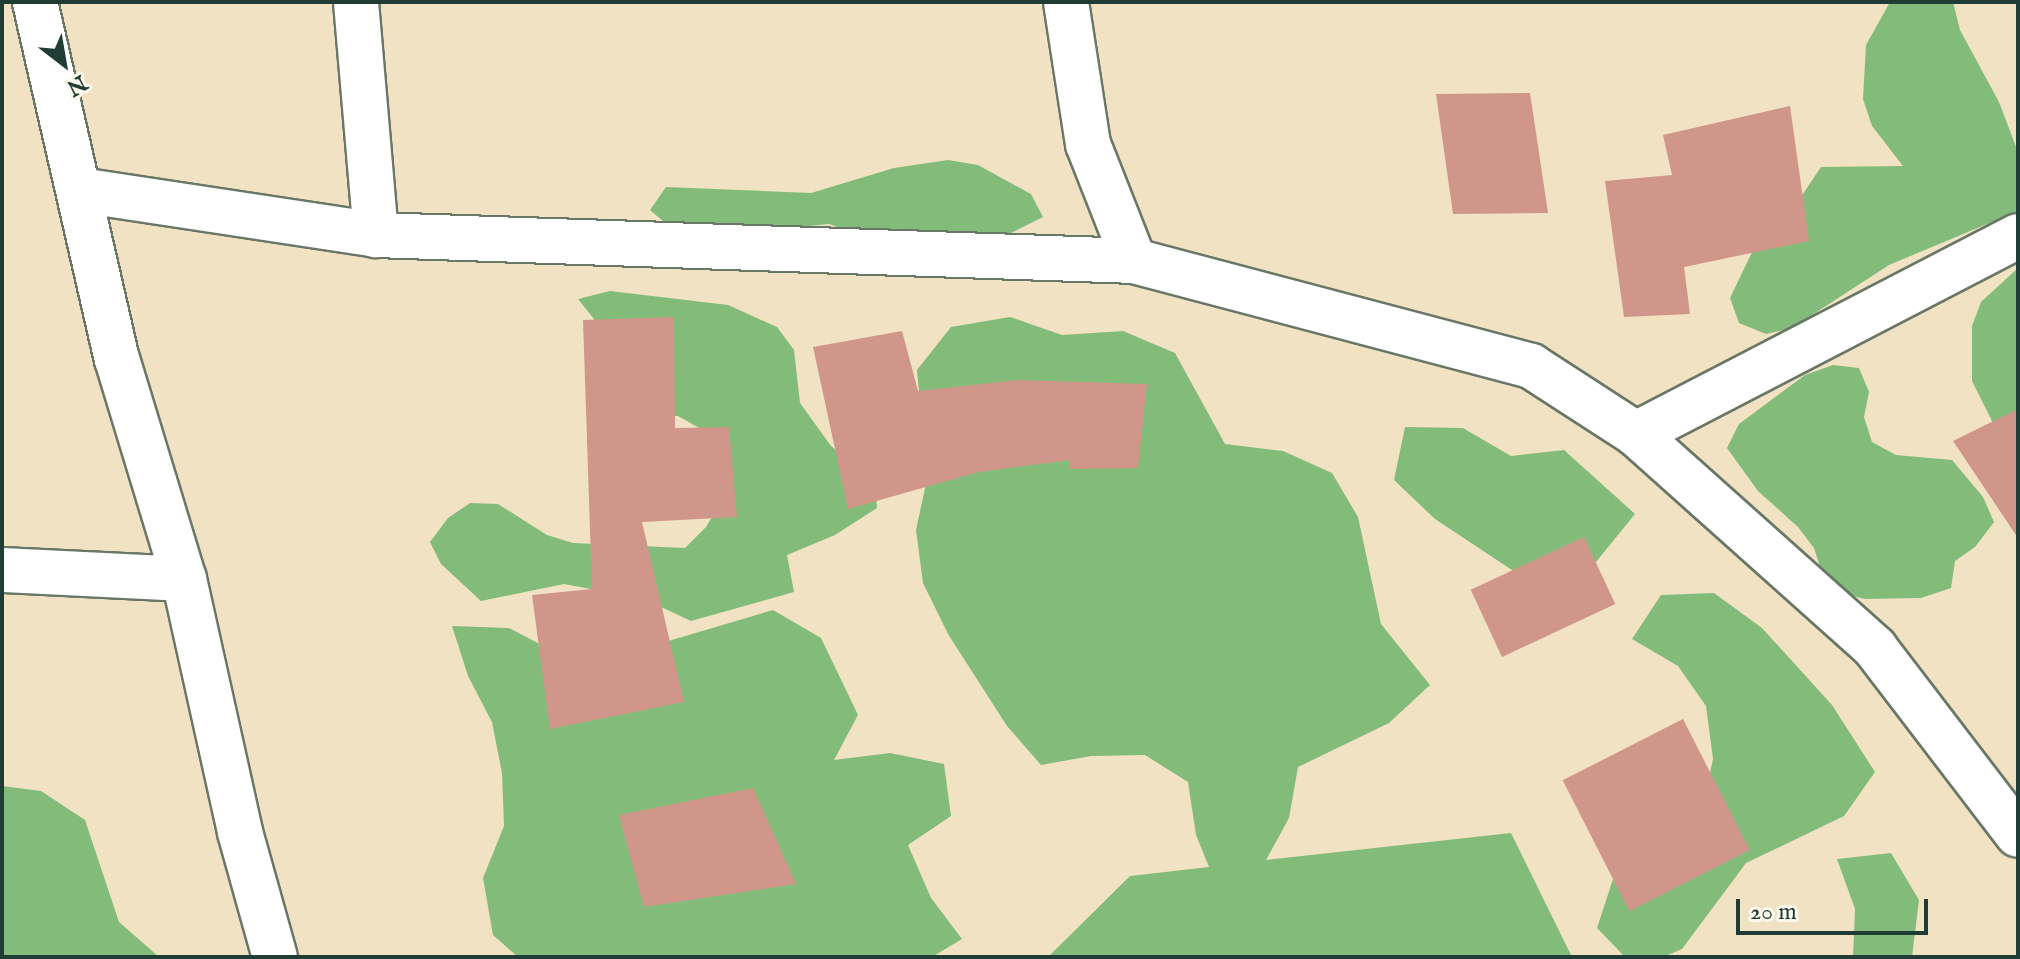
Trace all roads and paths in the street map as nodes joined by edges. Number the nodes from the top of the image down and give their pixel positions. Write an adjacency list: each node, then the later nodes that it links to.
1 (35, 2): 4 (street)
2 (356, 2): 5 (street)
3 (1066, 2): 7 (street)
4 (80, 190): 5 (street); 10 (street)
5 (376, 235): 7 (street)
6 (2018, 236): 8 (street)
7 (1134, 261): 8 (street)
8 (1636, 434): 11 (street)
9 (2, 570): 10 (street)
10 (184, 579): 12 (street)
11 (2018, 835)
12 (275, 957)

